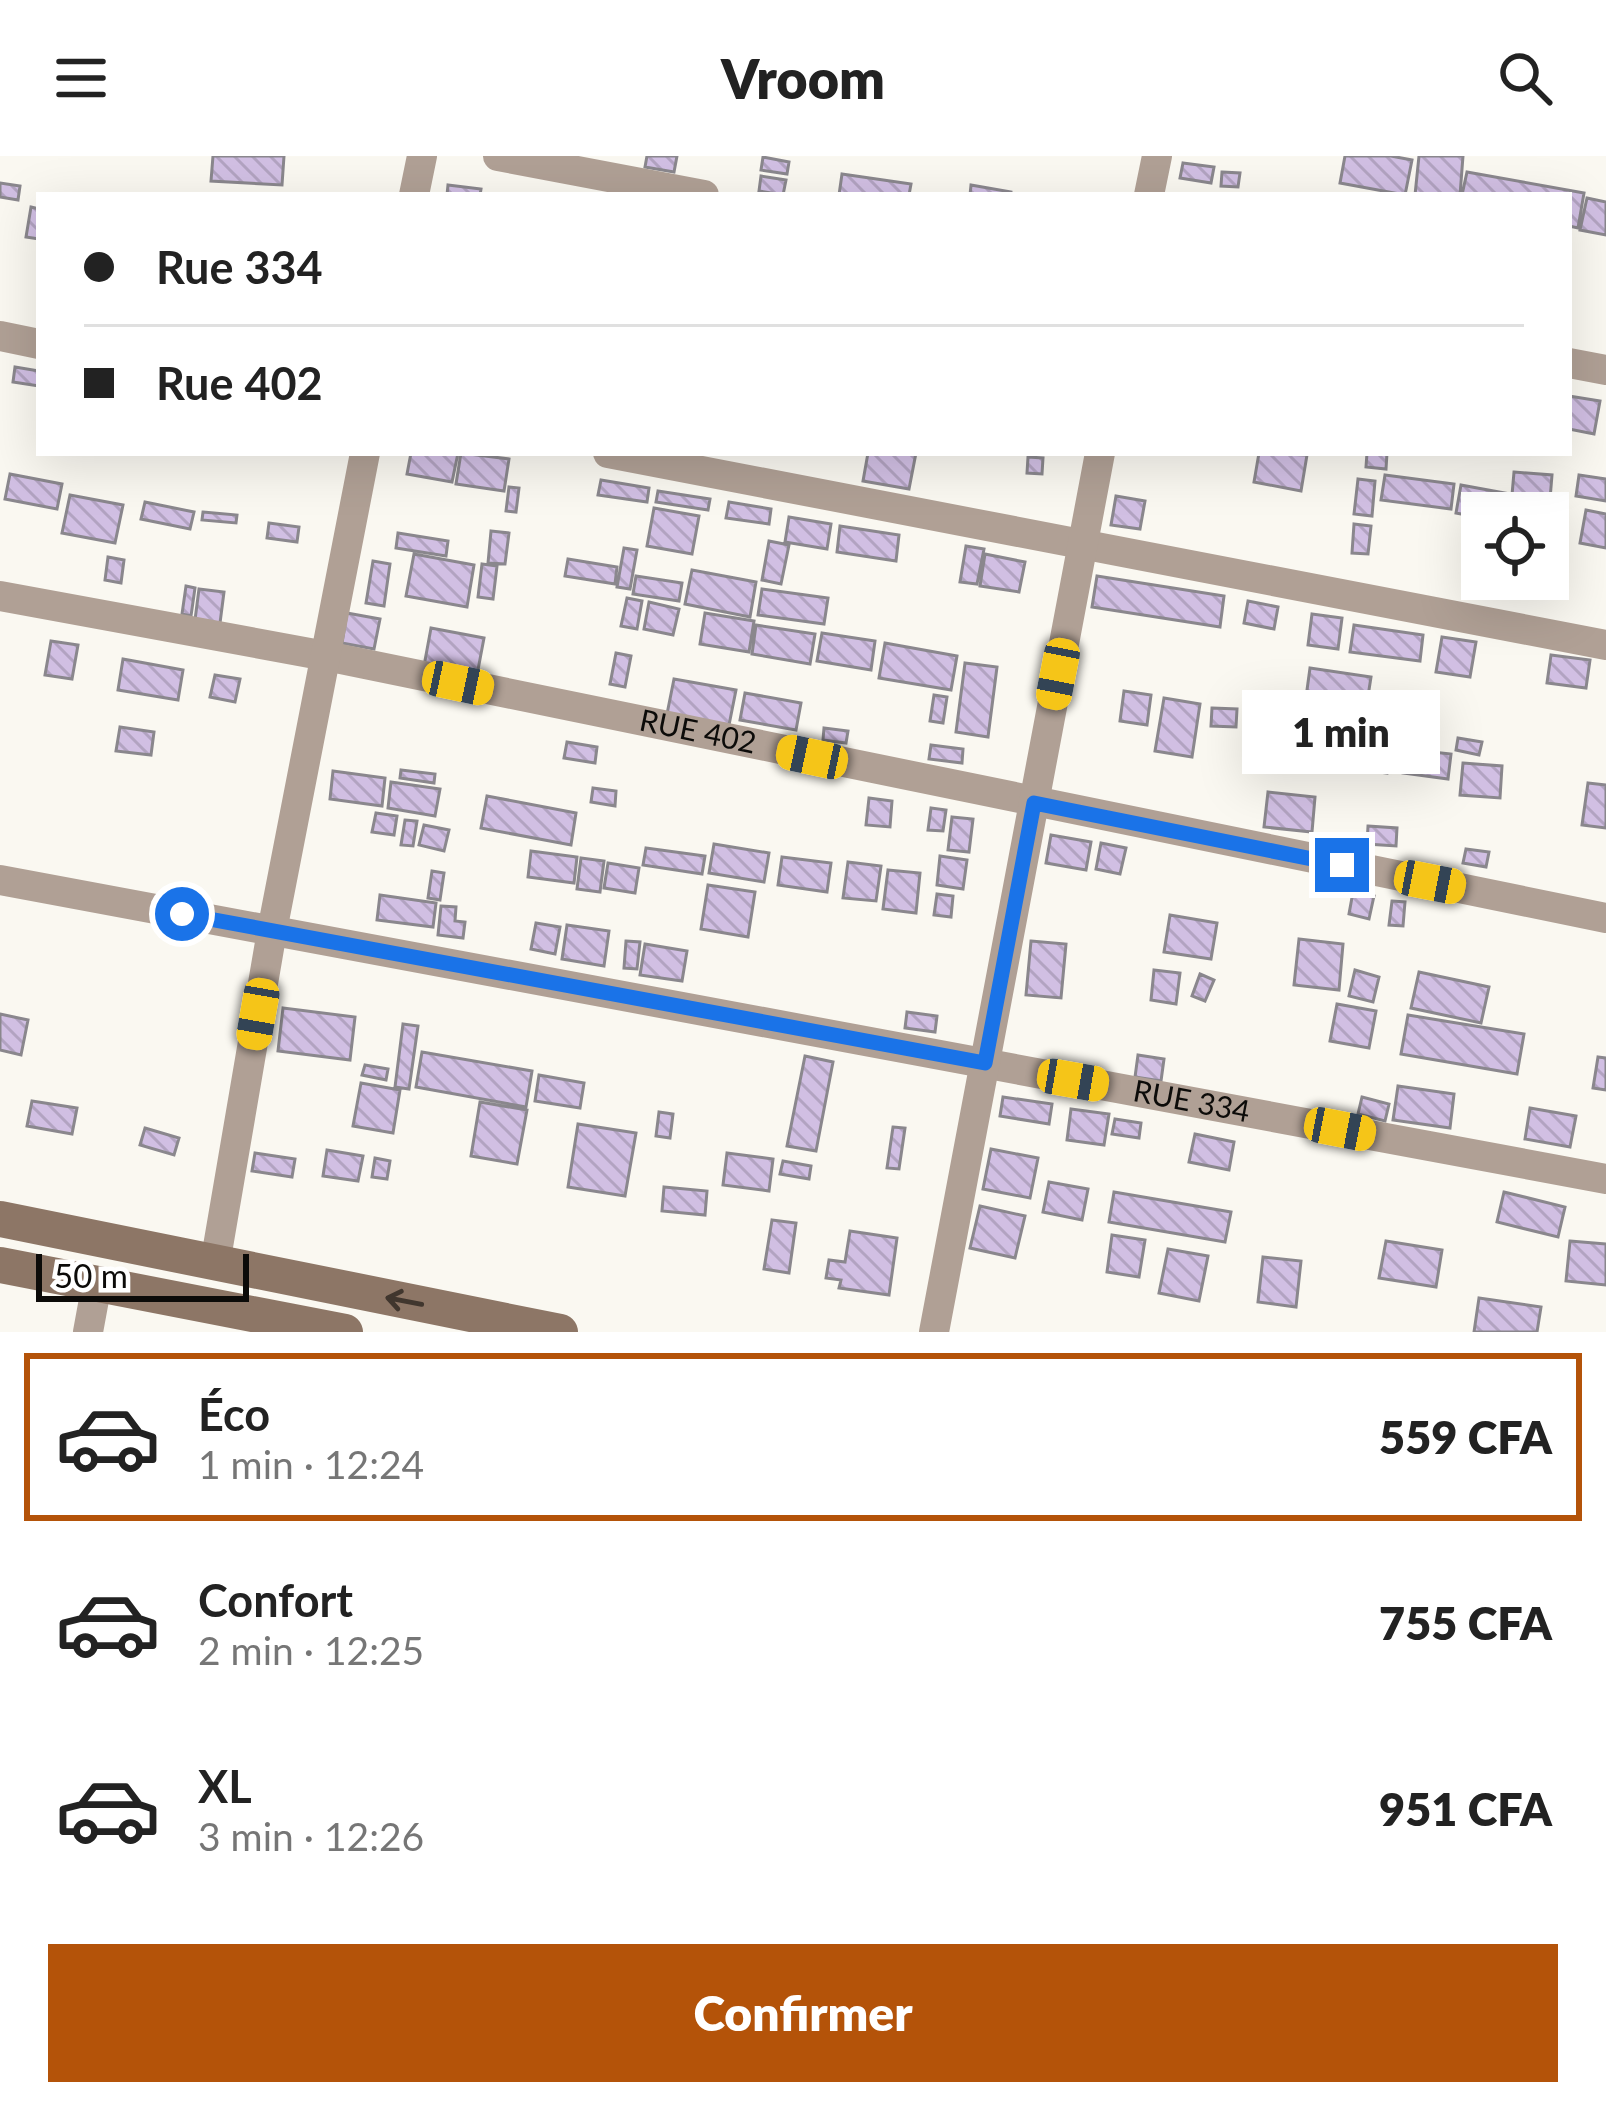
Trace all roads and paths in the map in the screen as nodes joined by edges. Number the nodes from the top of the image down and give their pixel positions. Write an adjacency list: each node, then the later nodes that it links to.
1 (422, 156): 4 (street)
2 (498, 156): 5 (street)
3 (1157, 156): 6 (street)
4 (416, 192)
5 (688, 192)
6 (1150, 192)
7 (0, 337): 8 (street)
8 (36, 343)
9 (1572, 364): 10 (street)
10 (1606, 370)
11 (364, 456): 17 (street)
12 (624, 456): 14 (street)
13 (1099, 456): 14 (street)
14 (1083, 544): 16 (street); 18 (street)
15 (0, 596): 17 (street, RUE 402)
16 (1606, 644)
17 (326, 656): 18 (street, RUE 402); 21 (street)
18 (1034, 803): 20 (street, RUE 402); 22 (street)
19 (0, 880): 21 (street, RUE 334)
20 (1606, 918)
21 (272, 931): 22 (street, RUE 334); 25 (street)
22 (985, 1063): 23 (street, RUE 334); 31 (street)
23 (1606, 1179)
24 (0, 1219): 25 (main road)
25 (214, 1264): 30 (main road, one-way to 25)
26 (0, 1265): 27 (main road)
27 (97, 1283): 28 (street); 29 (main road)
28 (88, 1332)
29 (345, 1332)
30 (560, 1332)
31 (934, 1332)

